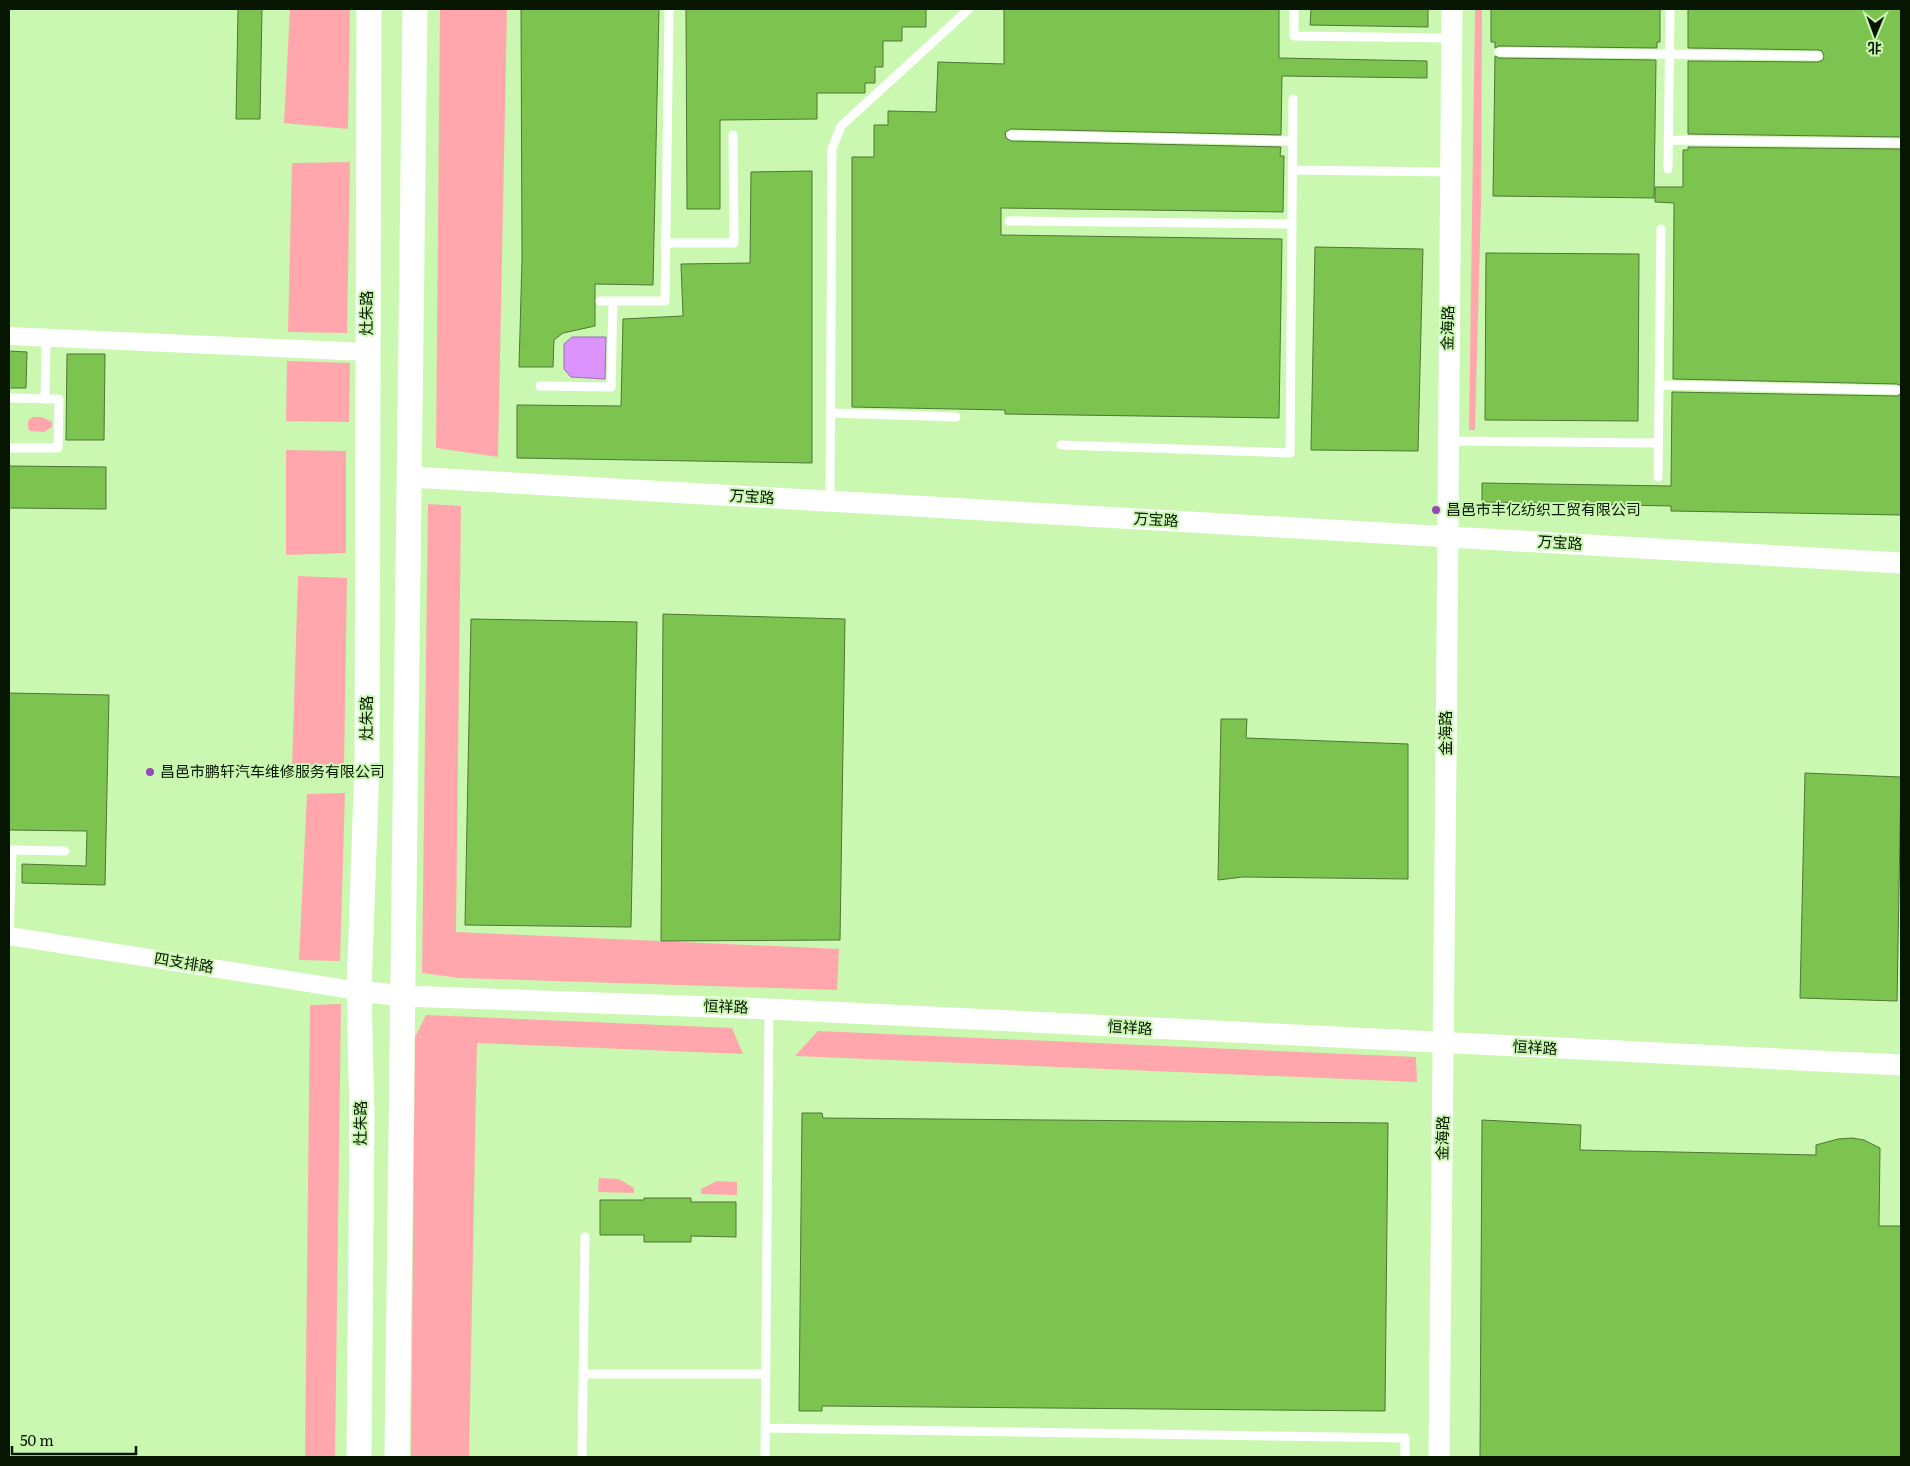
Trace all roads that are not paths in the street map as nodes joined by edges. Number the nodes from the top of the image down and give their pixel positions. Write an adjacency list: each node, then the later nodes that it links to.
1 (368, 9): 29 (main road, 灶朱路)
2 (416, 9): 41 (main road)
3 (669, 9): 24 (lane)
4 (969, 9): 35 (lane)
5 (1294, 9): 8 (lane)
6 (1452, 9): 8 (street, 金海路)
7 (1670, 9): 10 (lane)
8 (1451, 38): 20 (street, 金海路)
9 (1500, 52): 10 (lane)
10 (1669, 54): 11 (lane); 15 (lane)
11 (1818, 56)
12 (1293, 99): 16 (lane)
13 (734, 135): 24 (lane)
14 (1011, 135): 16 (lane)
15 (1668, 140): 17 (lane); 18 (lane)
16 (1292, 141): 19 (lane)
17 (1901, 143)
18 (1668, 169)
19 (1292, 170): 20 (lane); 22 (lane)
20 (1450, 172): 37 (street, 金海路)
21 (1009, 221): 22 (lane)
22 (1292, 224): 39 (lane)
23 (1661, 229): 31 (lane)
24 (665, 243): 26 (lane)
25 (600, 301): 26 (lane)
26 (613, 301): 30 (lane)
27 (9, 336): 28 (street)
28 (46, 338): 29 (street); 34 (lane)
29 (366, 352): 48 (main road, 灶朱路)
30 (540, 386)
31 (1659, 386): 32 (lane); 38 (lane)
32 (1897, 390)
33 (9, 398): 34 (lane)
34 (45, 399): 40 (lane)
35 (830, 413): 36 (lane); 43 (lane)
36 (956, 417)
37 (1447, 441): 38 (lane); 44 (street, 金海路)
38 (1658, 443): 42 (lane)
39 (1061, 445)
40 (9, 448)
41 (410, 477): 43 (street, 万宝路); 49 (main road)
42 (1658, 477)
43 (830, 501): 44 (street, 万宝路)
44 (1446, 537): 45 (street, 万宝路); 51 (street, 金海路)
45 (1901, 563)
46 (65, 851): 47 (lane)
47 (9, 936): 48 (street, 四支排路)
48 (359, 991): 49 (street, 恒祥路); 57 (main road, 灶朱路)
49 (403, 996): 50 (street, 恒祥路); 58 (main road)
50 (769, 1009): 51 (street, 恒祥路); 55 (lane)
51 (1445, 1044): 52 (street, 恒祥路); 62 (street, 金海路)
52 (1901, 1065)
53 (585, 1237): 54 (lane)
54 (583, 1374): 55 (lane); 59 (lane)
55 (765, 1374): 56 (lane)
56 (765, 1428): 60 (lane); 61 (lane)
57 (359, 1457)
58 (398, 1457)
59 (582, 1457)
60 (765, 1457)
61 (1405, 1457)
62 (1439, 1457)

